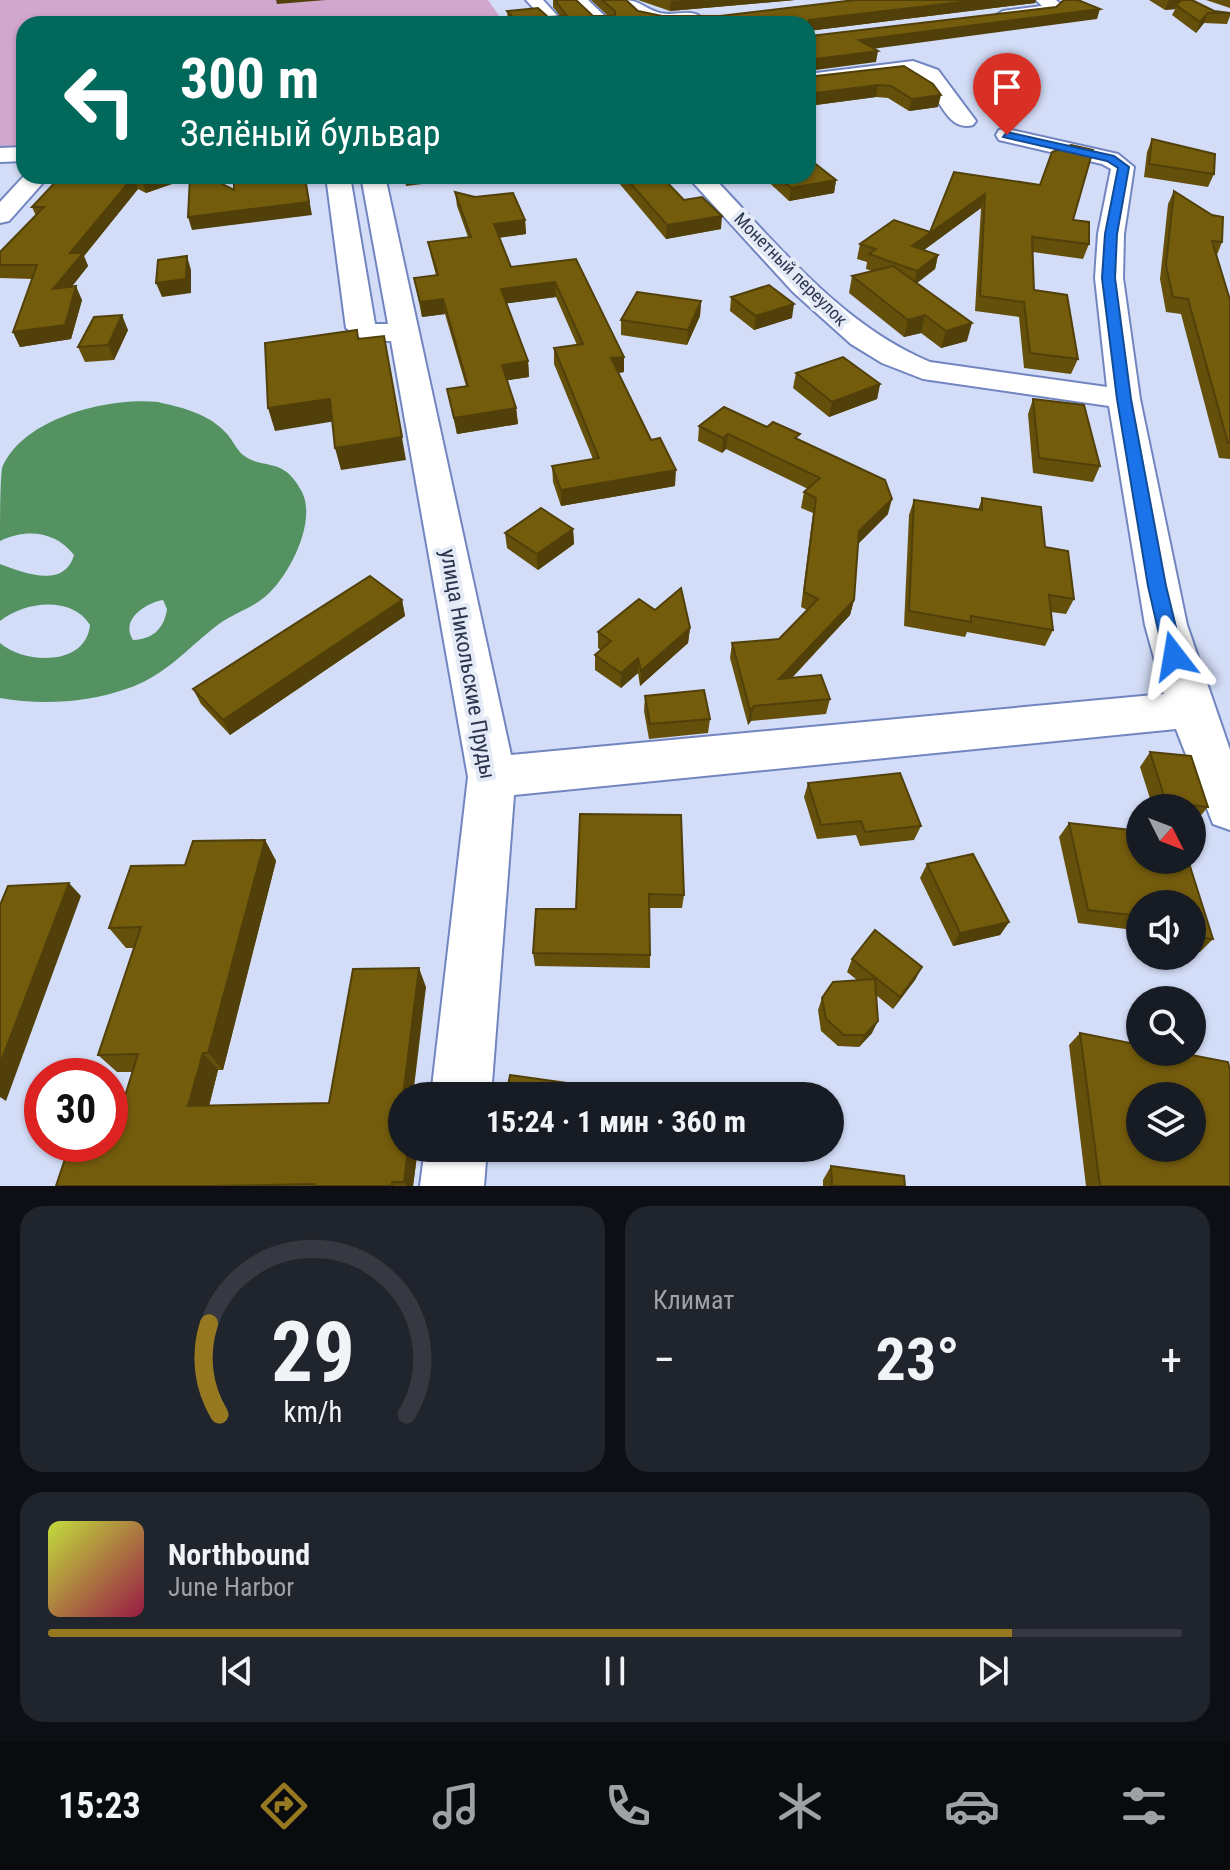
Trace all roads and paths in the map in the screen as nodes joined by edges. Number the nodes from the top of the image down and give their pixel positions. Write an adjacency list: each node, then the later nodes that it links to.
1 (518, 0): 6 (street)
2 (534, 0): 7 (street)
3 (578, 0): 8 (street)
4 (628, 0): 9 (street)
5 (1044, 0): 10 (street)
6 (533, 16)
7 (549, 16)
8 (596, 16)
9 (651, 16)
10 (992, 17)
11 (816, 79): 18 (street)
12 (30, 184): 16 (street)
13 (339, 184): 17 (street)
14 (375, 184): 17 (street, улица Никольские Пруды)
15 (707, 184): 18 (street, Монетный переулок)
16 (0, 216)
17 (406, 330): 20 (street, улица Никольские Пруды)
18 (1124, 399): 19 (street)
19 (1191, 710): 20 (street); 21 (street)
20 (492, 777): 22 (street, улица Никольские Пруды)
21 (1230, 809)
22 (462, 1082)
23 (455, 1162): 24 (street)
24 (452, 1186)

